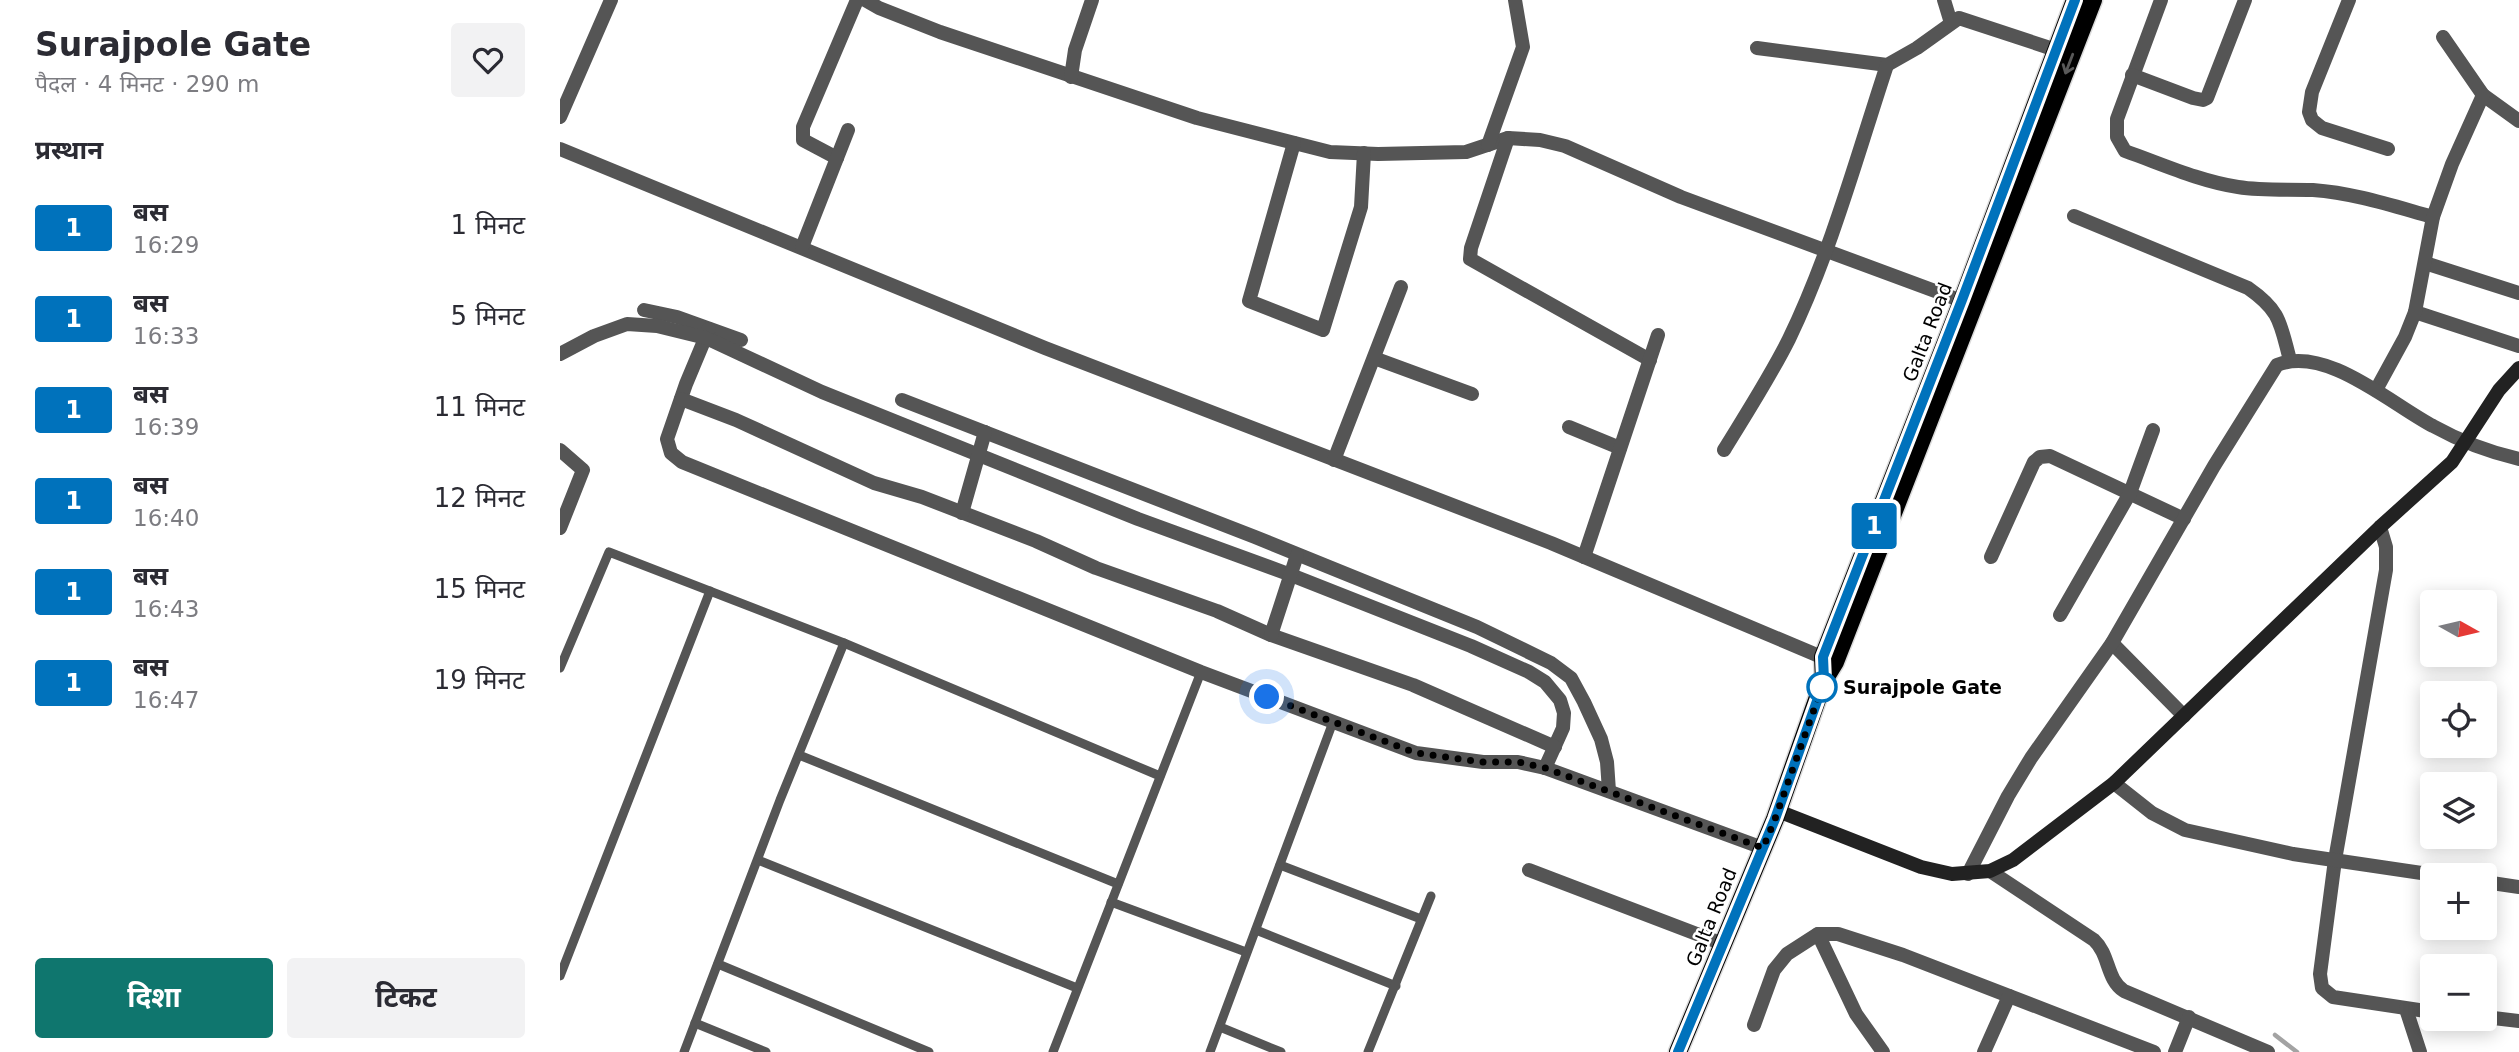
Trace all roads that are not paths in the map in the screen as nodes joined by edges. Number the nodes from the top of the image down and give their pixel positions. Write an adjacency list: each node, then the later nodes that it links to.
1 (611, 0): 20 (street)
2 (857, 0): 29 (street)
3 (1092, 0): 18 (street)
4 (1515, 0): 25 (street)
5 (1944, 0): 12 (street)
6 (2075, 0): 15 (main road, Galta Road)
7 (2093, 0): 77 (main road, one-way to 77)
8 (2161, 0): 17 (street)
9 (2245, 0): 17 (street)
10 (2348, 0): 27 (street)
11 (876, 3): 18 (street)
12 (1951, 23): 15 (street); 16 (street)
13 (2443, 37): 19 (street)
14 (1757, 48): 16 (street)
15 (2056, 50): 37 (main road, Galta Road)
16 (1887, 65): 33 (street)
17 (2132, 75): 31 (street)
18 (1071, 77): 24 (street)
19 (2483, 95): 21 (street); 31 (street)
20 (560, 117)
21 (2519, 121)
22 (848, 130): 29 (street)
23 (1508, 138): 25 (street); 33 (street); 46 (street)
24 (1294, 143): 28 (street); 28 (street)
25 (1488, 145): 28 (street)
26 (560, 149): 32 (street)
27 (2388, 149)
28 (1364, 153)
29 (837, 158): 32 (street)
30 (2074, 216): 47 (street)
31 (2433, 217): 34 (street)
32 (802, 247): 61 (street)
33 (1825, 251): 37 (street); 59 (street)
34 (2425, 263): 36 (street); 39 (street)
35 (1401, 287): 45 (street)
36 (2519, 293)
37 (1962, 300): 77 (main road, Galta Road)
38 (644, 310): 40 (street)
39 (2415, 312): 43 (street); 49 (street)
40 (707, 333): 42 (street); 44 (street); 51 (street); 56 (street)
41 (1658, 335): 46 (street)
42 (741, 340)
43 (2519, 346)
44 (560, 354)
45 (1374, 358): 50 (street); 61 (street)
46 (1650, 360): 57 (street)
47 (2290, 360): 49 (street); 65 (street)
48 (2519, 368): 55 (street)
49 (2376, 390): 55 (street)
50 (1472, 394)
51 (681, 399): 64 (street); 79 (street)
52 (902, 400): 56 (street)
53 (1569, 427): 57 (street)
54 (2153, 430): 62 (street)
55 (2466, 441): 60 (street); 66 (street)
56 (982, 443): 63 (street); 63 (street); 64 (street)
57 (1620, 448): 68 (street)
58 (560, 450): 67 (street)
59 (1724, 450)
60 (2519, 459)
61 (1334, 460): 68 (street)
62 (2130, 493): 65 (street); 69 (street); 72 (street)
63 (1125, 500): 70 (street); 70 (street)
64 (962, 513): 73 (street)
65 (2184, 519): 76 (street)
66 (2380, 527): 81 (street); 92 (street)
67 (560, 528)
68 (1584, 557): 77 (street)
69 (1991, 557)
70 (1294, 565): 73 (street); 74 (street); 74 (street)
71 (710, 591): 75 (lane); 78 (lane); 109 (lane)
72 (2060, 615)
73 (1271, 635): 83 (street)
74 (1474, 637): 80 (street); 80 (street)
75 (844, 643): 84 (lane); 86 (lane)
76 (2112, 643): 81 (street); 97 (street)
77 (1829, 659): 89 (main road, Galta Road)
78 (560, 668)
79 (1201, 671): 82 (street); 86 (lane)
80 (1575, 708): 83 (street); 88 (street)
81 (2184, 716): 87 (street)
82 (1333, 722): 85 (street); 93 (lane)
83 (1555, 747): 85 (street)
84 (799, 755): 91 (lane); 98 (lane)
85 (1545, 768): 88 (street)
86 (1160, 776): 98 (lane)
87 (2114, 783): 92 (street); 95 (street)
88 (1609, 791): 90 (street)
89 (1778, 811): 90 (main road, Galta Road); 97 (street)
90 (1763, 848): 106 (main road, Galta Road)
91 (758, 860): 108 (lane); 111 (lane)
92 (2335, 860): 96 (street); 113 (street)
93 (1280, 865): 103 (lane); 104 (lane)
94 (1529, 870): 106 (street)
95 (1990, 871): 97 (street); 115 (street)
96 (2420, 873)
97 (1968, 874)
98 (1118, 884): 102 (lane)
99 (2497, 884): 100 (street)
100 (2519, 887)
101 (1431, 896): 103 (lane)
102 (1111, 902): 107 (lane); 111 (lane)
103 (1421, 919): 110 (lane)
104 (1256, 930): 107 (lane); 110 (lane)
105 (1818, 934): 112 (street); 119 (street); 129 (street)
106 (1723, 944): 128 (main road, Galta Road)
107 (1246, 952): 120 (lane)
108 (718, 964): 118 (lane); 123 (lane)
109 (560, 976)
110 (1396, 986): 127 (lane)
111 (1077, 988): 124 (lane)
112 (2009, 996): 130 (street); 131 (street)
113 (2406, 1009): 114 (street); 134 (street)
114 (2420, 1011)
115 (2189, 1017): 132 (street); 133 (street)
116 (2497, 1018): 117 (street)
117 (2519, 1021)
118 (695, 1023): 121 (lane); 122 (lane)
119 (1754, 1025)
120 (1220, 1027): 125 (lane); 126 (lane)
121 (684, 1052)
122 (766, 1052)
123 (929, 1052)
124 (1053, 1052)
125 (1210, 1052)
126 (1281, 1052)
127 (1368, 1052)
128 (1678, 1052)
129 (1882, 1052)
130 (1984, 1052)
131 (2154, 1052)
132 (2175, 1052)
133 (2268, 1052)
134 (2420, 1052)

